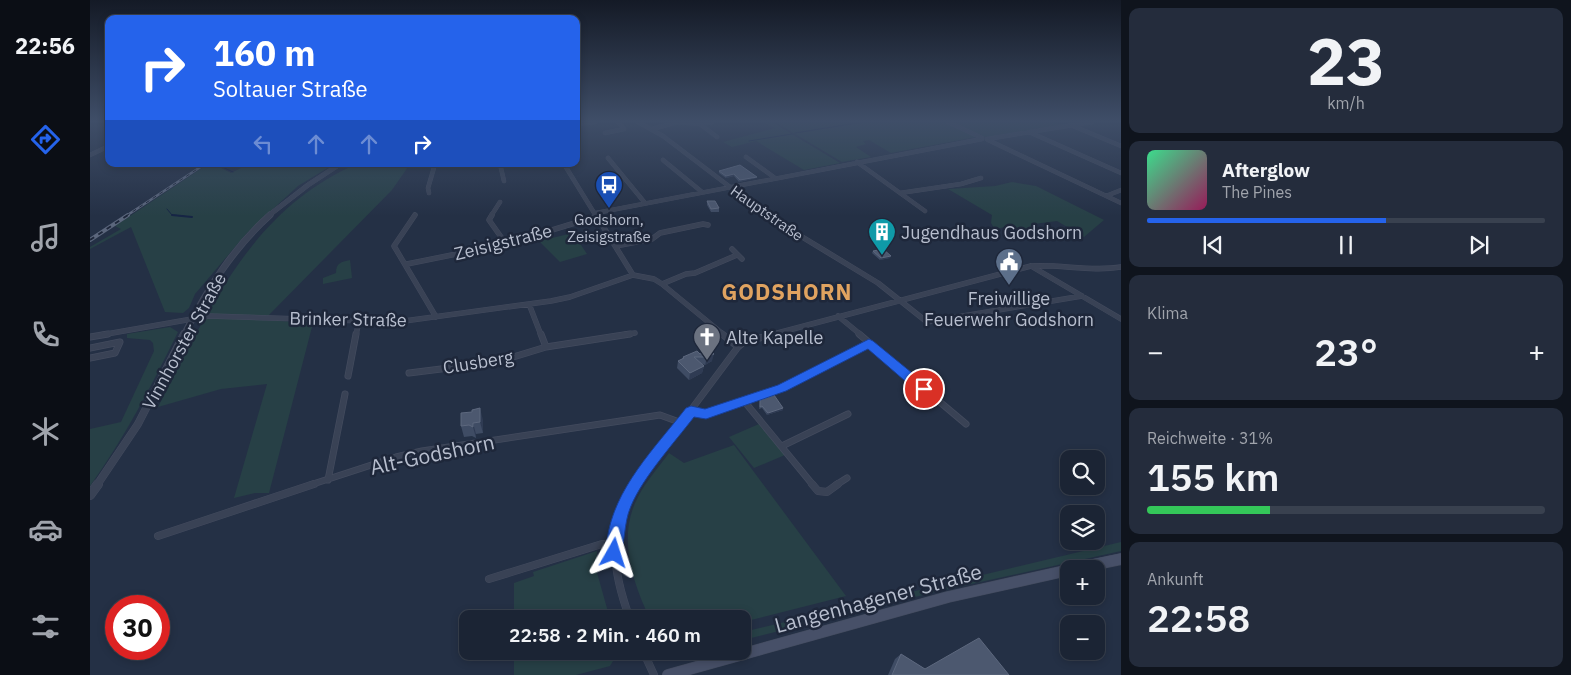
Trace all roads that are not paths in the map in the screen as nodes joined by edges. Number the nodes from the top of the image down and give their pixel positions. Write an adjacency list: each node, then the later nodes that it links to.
1 (686, 154): 17 (street, Hauptstraße)
2 (903, 154): 8 (street, Zeisigstraße)
3 (1016, 154): 22 (street)
4 (1077, 154): 13 (street)
5 (746, 157): 14 (street)
6 (608, 158): 24 (street)
7 (663, 160): 19 (street)
8 (857, 162): 14 (street, Zeisigstraße); 21 (street)
9 (336, 167): 45 (street, Vinnhorster Straße)
10 (434, 167): 20 (street)
11 (501, 167): 16 (street)
12 (566, 167): 28 (street)
13 (1121, 173)
14 (775, 178): 17 (street, Zeisigstraße)
15 (981, 178): 21 (street)
16 (504, 181)
17 (730, 187): 19 (street, Zeisigstraße); 41 (street, Hauptstraße)
18 (1121, 190): 22 (street)
19 (702, 192): 24 (street, Zeisigstraße)
20 (429, 193)
21 (900, 193): 26 (street)
22 (1106, 196): 25 (street)
23 (500, 202): 30 (street)
24 (645, 203): 28 (street, Zeisigstraße)
25 (1121, 203)
26 (925, 211)
27 (416, 215): 35 (street)
28 (597, 215): 30 (street, Zeisigstraße); 31 (street)
29 (708, 225): 31 (street)
30 (506, 244): 35 (street, Zeisigstraße)
31 (616, 246): 38 (street)
32 (732, 249): 33 (street)
33 (737, 254): 34 (street); 39 (street)
34 (742, 259)
35 (406, 264): 44 (street)
36 (1031, 266): 37 (street); 40 (street); 41 (street)
37 (1121, 267)
38 (633, 275): 39 (street); 42 (street, Brinker Straße)
39 (662, 284): 52 (street)
40 (1082, 296): 41 (street, Hauptstraße); 46 (street)
41 (899, 300): 43 (street)
42 (529, 304): 44 (street, Brinker Straße); 51 (street)
43 (838, 316): 50 (street); 52 (street)
44 (436, 317): 47 (street, Brinker Straße)
45 (193, 318): 47 (street, Brinker Straße); 49 (street, Brinker Straße); 66 (street, Vinnhorster Straße)
46 (1121, 319)
47 (359, 322): 56 (street)
48 (635, 333): 51 (street, Clusberg)
49 (90, 337)
50 (869, 344): 58 (street); 62 (street)
51 (546, 347): 55 (street, Clusberg)
52 (738, 347): 59 (street)
53 (90, 348): 54 (street)
54 (90, 358)
55 (409, 373)
56 (348, 376)
57 (345, 394): 65 (street)
58 (744, 401): 59 (street); 63 (street)
59 (691, 412): 61 (street)
60 (848, 414): 63 (street)
61 (682, 423): 65 (street, Alt-Godshorn); 68 (street)
62 (966, 424)
63 (782, 446): 64 (street)
64 (847, 478)
65 (328, 480): 67 (street, Alt-Godshorn)
66 (90, 495)
67 (158, 536)
68 (614, 544): 72 (street); 73 (street)
69 (1121, 559): 70 (main road)
70 (1105, 562)
71 (1060, 572): 76 (main road, Langenhagener Straße)
72 (489, 579)
73 (627, 610)
74 (647, 660): 75 (street)
75 (654, 675)
76 (668, 675)

